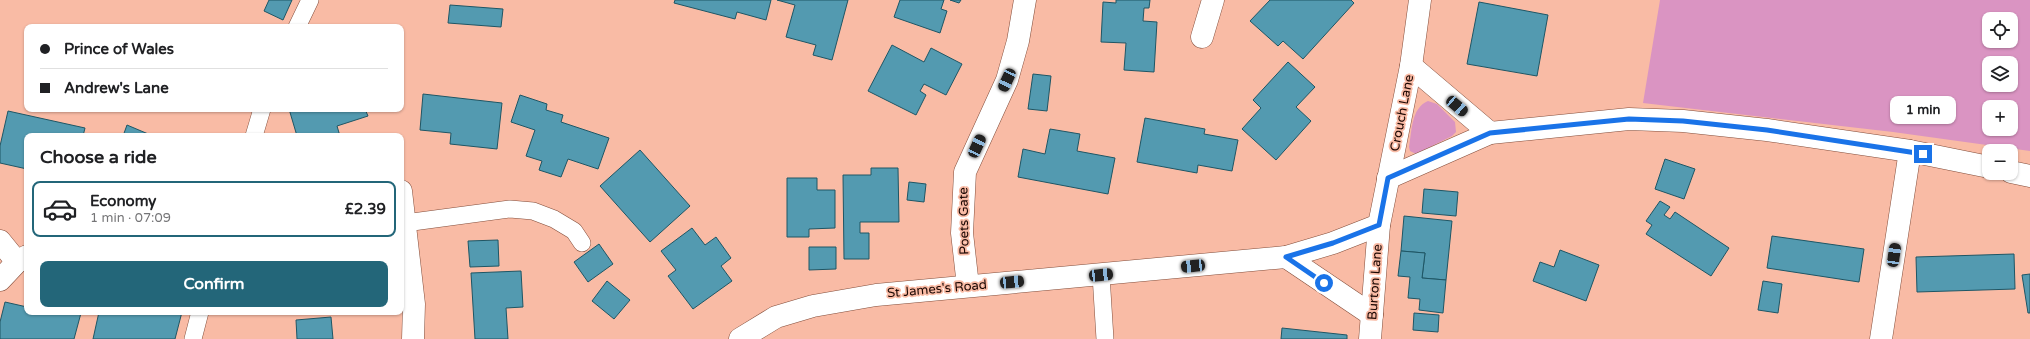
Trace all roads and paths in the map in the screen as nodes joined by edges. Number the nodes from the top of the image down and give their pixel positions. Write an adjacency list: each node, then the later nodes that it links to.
1 (310, 0): 5 (lane)
2 (1025, 0): 25 (street, Poets Gate)
3 (1213, 0): 6 (street)
4 (1420, 0): 7 (street, Crouch Lane)
5 (298, 24)
6 (1202, 37)
7 (1411, 66): 10 (street); 15 (street, Crouch Lane)
8 (261, 112): 9 (lane)
9 (255, 133)
10 (1490, 133): 11 (street); 15 (street)
11 (1910, 151): 12 (street); 33 (street)
12 (1982, 166)
13 (2018, 173): 14 (street)
14 (2030, 176)
15 (1388, 178): 18 (street, Crouch Lane)
16 (404, 215): 17 (street)
17 (405, 223): 20 (lane); 29 (street)
18 (1379, 225): 21 (street, St James's Road); 27 (street, Burton Lane)
19 (0, 241): 22 (street)
20 (582, 243)
21 (1286, 257): 23 (street, St James's Road); 27 (street)
22 (22, 259): 24 (street)
23 (1101, 275): 25 (street, St James's Road); 31 (lane)
24 (0, 280)
25 (968, 286): 30 (street, St James's Road)
26 (199, 315): 28 (lane)
27 (1372, 315): 32 (street, Burton Lane)
28 (193, 339)
29 (413, 339)
30 (740, 339)
31 (1106, 339)
32 (1370, 339)
33 (1880, 339)

